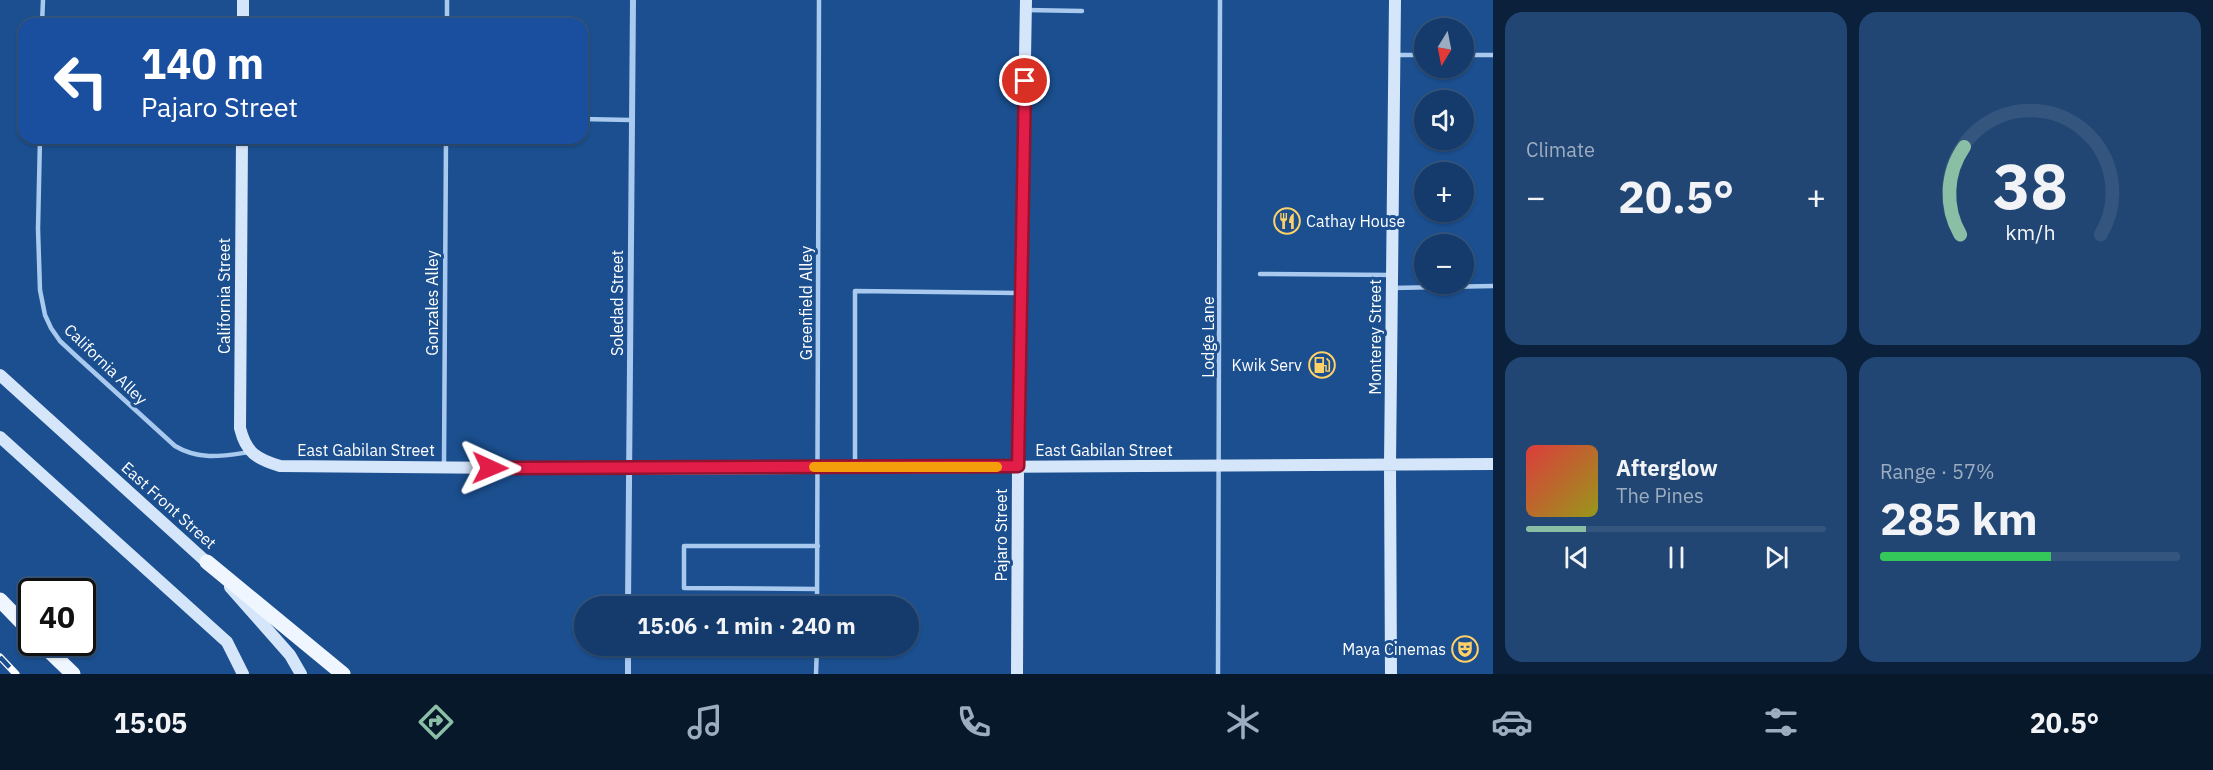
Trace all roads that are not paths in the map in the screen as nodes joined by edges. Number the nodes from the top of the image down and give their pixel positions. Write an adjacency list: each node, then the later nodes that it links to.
1 (43, 0): 10 (lane)
2 (243, 0): 11 (street)
3 (447, 0): 12 (lane)
4 (633, 0): 18 (street, Soledad Street)
5 (819, 0): 33 (lane, Greenfield Alley)
6 (1220, 0): 32 (lane, Lodge Lane)
7 (1395, 0): 13 (street, Monterey Street)
8 (1026, 5): 9 (lane); 25 (street, Pajaro Street)
9 (1082, 11)
10 (42, 18)
11 (243, 18)
12 (447, 18)
13 (1394, 55): 14 (lane); 23 (street, Monterey Street)
14 (1414, 55)
15 (1474, 55): 16 (lane)
16 (1493, 55)
17 (588, 119): 18 (lane)
18 (631, 120): 36 (street, Soledad Street)
19 (40, 144): 28 (lane, California Alley)
20 (242, 144): 28 (street, California Street)
21 (446, 144): 35 (lane, Gonzales Alley)
22 (1260, 274): 23 (lane)
23 (1392, 282): 24 (lane); 29 (street, Monterey Street)
24 (1493, 286)
25 (1021, 293): 31 (street, Pajaro Street); 34 (lane)
26 (0, 375): 38 (street, East Front Street)
27 (0, 438): 48 (street)
28 (250, 452): 35 (street, East Gabilan Street)
29 (1390, 464): 30 (street, East Gabilan Street); 32 (street, East Gabilan Street); 55 (street, Monterey Street)
30 (1493, 464)
31 (1018, 466): 32 (street, East Gabilan Street); 34 (street, East Gabilan Street); 53 (street, Pajaro Street)
32 (1220, 466): 54 (lane, Lodge Lane)
33 (819, 467): 34 (street, East Gabilan Street); 36 (street, East Gabilan Street); 37 (lane, Greenfield Alley)
34 (855, 467)
35 (444, 468): 36 (street, East Gabilan Street)
36 (630, 469): 40 (street, Soledad Street)
37 (818, 546): 39 (lane, Greenfield Alley); 39 (lane)
38 (207, 562): 49 (street, East Front Street); 50 (main road)
39 (817, 589): 41 (lane, Greenfield Alley)
40 (628, 596)
41 (817, 596)
42 (0, 600): 43 (main road)
43 (18, 619)
44 (54, 656): 47 (main road)
45 (628, 656): 51 (street)
46 (817, 656): 52 (lane)
47 (73, 674)
48 (243, 674)
49 (301, 674)
50 (344, 674)
51 (628, 674)
52 (816, 674)
53 (1017, 674)
54 (1218, 674)
55 (1391, 674)

